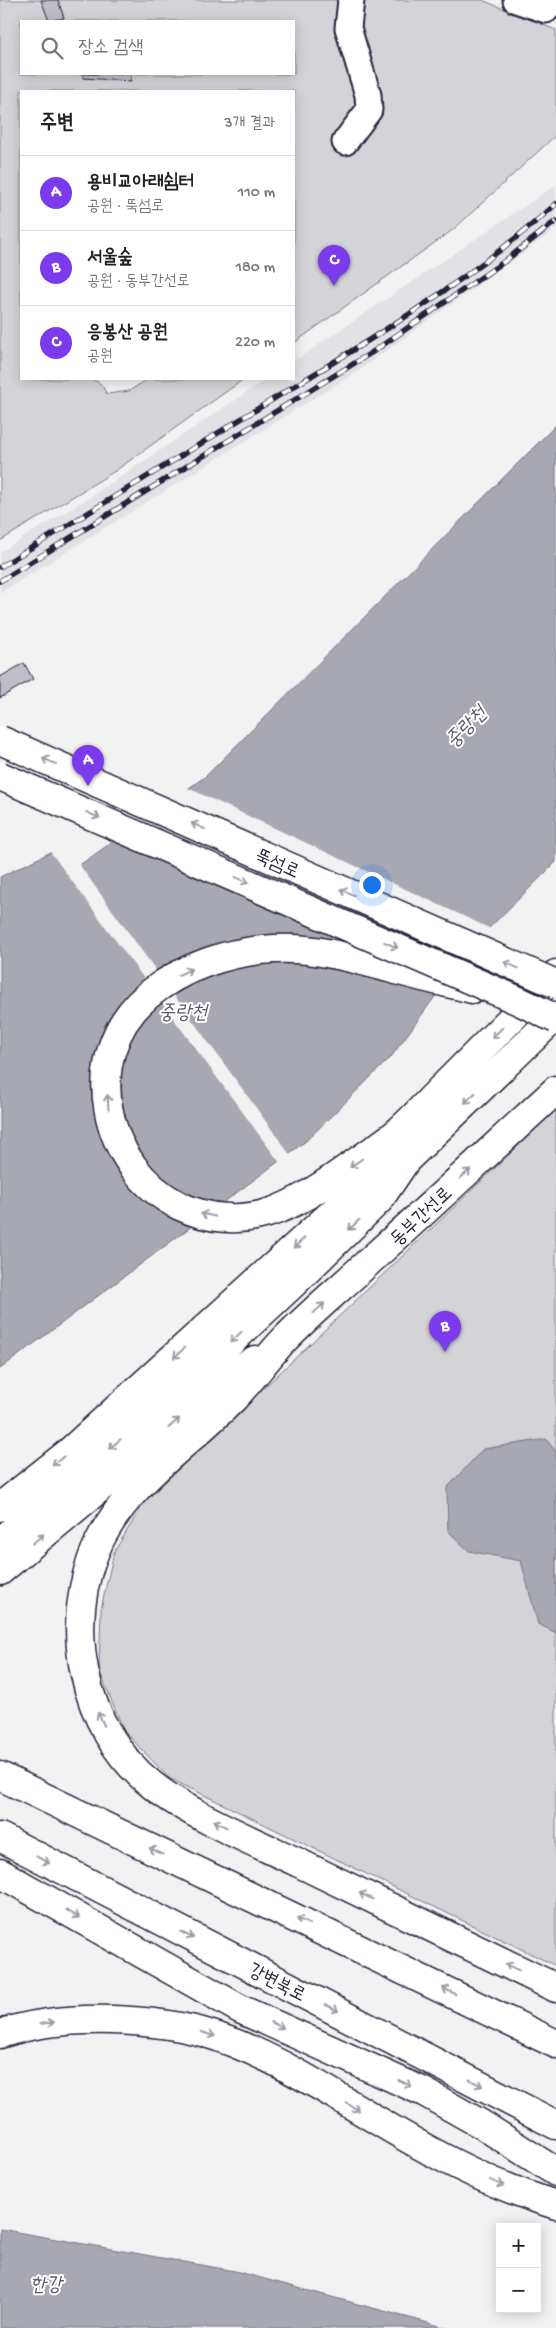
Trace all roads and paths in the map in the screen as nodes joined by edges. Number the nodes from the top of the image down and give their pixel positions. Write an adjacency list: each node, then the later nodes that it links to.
1 (351, 0): 4 (street)
2 (516, 0): 3 (street)
3 (552, 0)
4 (345, 142)
5 (0, 740): 8 (main road, 뚝섬로, one-way to 5, bridge)
6 (0, 776): 9 (main road, 뚝섬로, one-way to 9, bridge)
7 (556, 974): 9 (main road, one-way to 9, bridge)
8 (556, 984)
9 (519, 1001): 10 (main road, 뚝섬로, bridge)
10 (556, 1017): 12 (main road, one-way to 12)
11 (556, 1090): 13 (main road, 동부간선로, one-way to 11)
12 (406, 1160): 14 (main road, one-way to 14); 15 (main road, one-way to 15)
13 (283, 1341): 16 (main road, one-way to 13); 20 (main road, one-way to 13)
14 (0, 1507)
15 (0, 1542)
16 (0, 1570)
17 (0, 1776): 21 (main road, one-way to 17)
18 (0, 1837): 25 (main road, 강변북로, one-way to 25)
19 (0, 1873): 26 (main road, one-way to 26)
20 (556, 1988)
21 (475, 2004): 22 (main road); 24 (main road)
22 (556, 2026)
23 (0, 2034): 27 (main road, one-way to 27)
24 (556, 2044)
25 (556, 2125)
26 (556, 2172)
27 (556, 2205)

